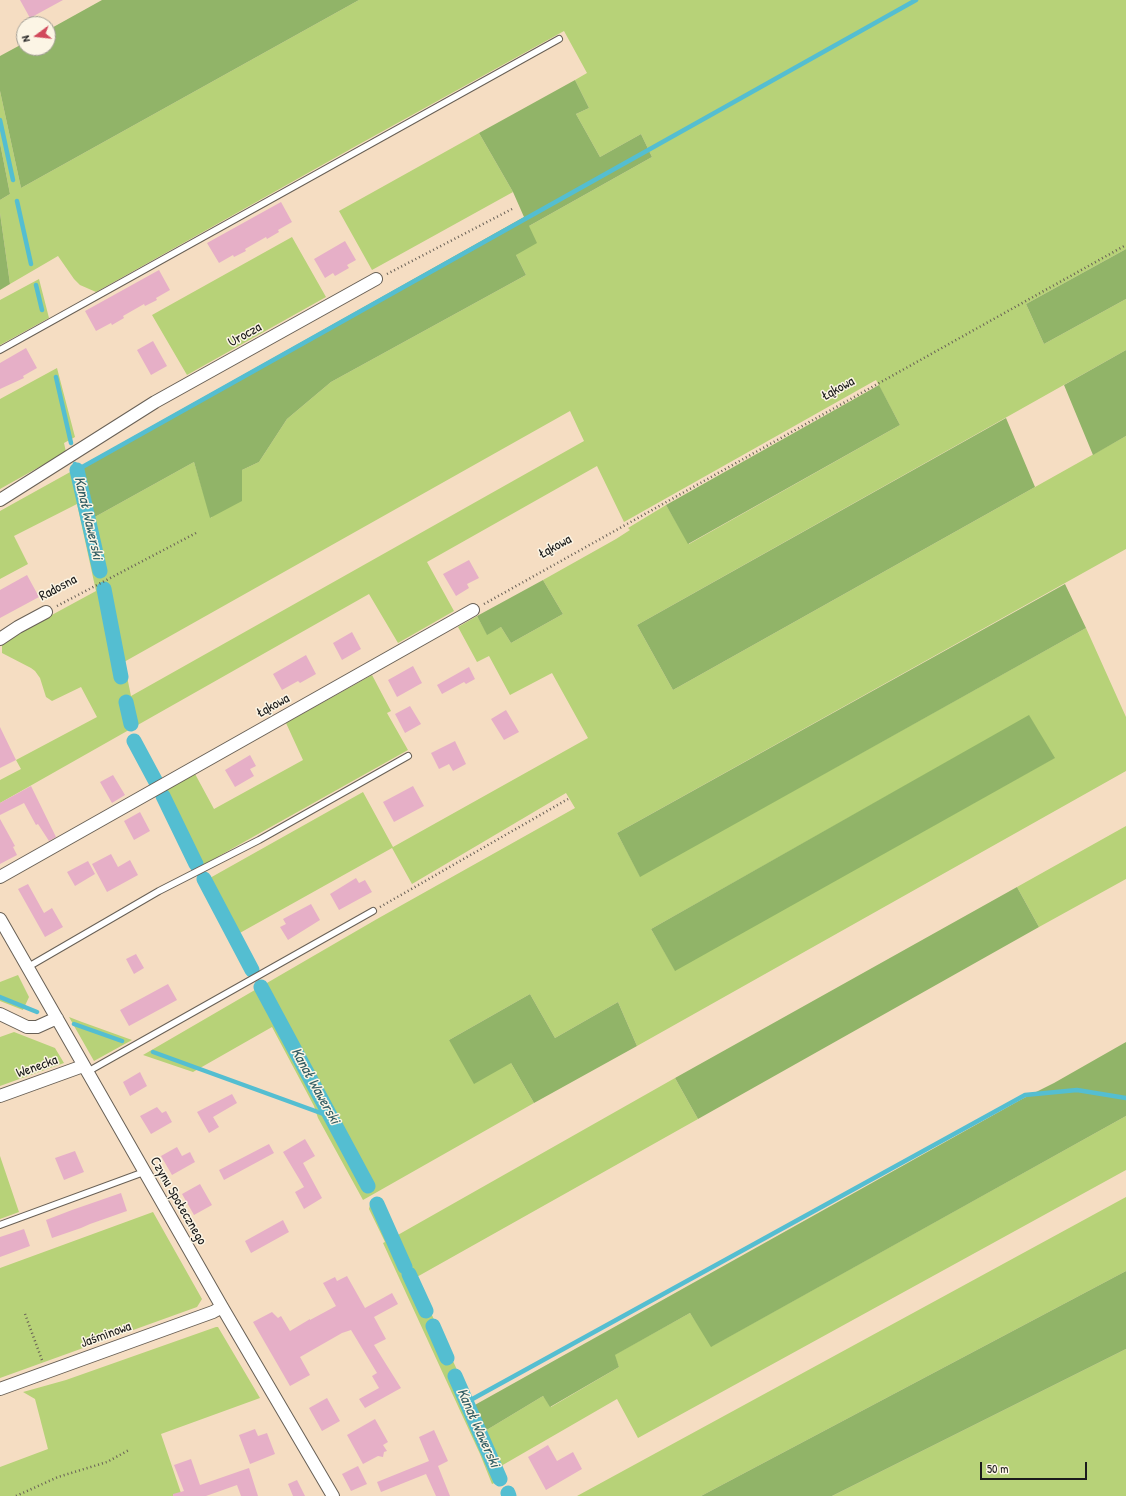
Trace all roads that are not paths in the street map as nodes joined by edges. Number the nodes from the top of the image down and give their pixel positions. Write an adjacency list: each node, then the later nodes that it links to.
1 (559, 40): 3 (lane)
2 (376, 279): 4 (street, Urocza)
3 (0, 350)
4 (0, 500)
5 (473, 610): 9 (street, Łąkowa)
6 (46, 612): 7 (street, Radosna)
7 (0, 639)
8 (408, 756): 12 (lane)
9 (0, 877)
10 (373, 911): 15 (lane)
11 (0, 919): 12 (street, Czynu Społecznego)
12 (28, 967): 14 (street, Czynu Społecznego)
13 (0, 1014): 14 (street)
14 (57, 1018): 15 (street, Czynu Społecznego)
15 (85, 1069): 16 (street, Wenecka); 17 (street, Czynu Społecznego)
16 (0, 1096)
17 (144, 1172): 18 (lane); 19 (street, Czynu Społecznego)
18 (0, 1225)
19 (222, 1307): 20 (street, Jaśminowa); 21 (street, Czynu Społecznego)
20 (0, 1389)
21 (333, 1496)

